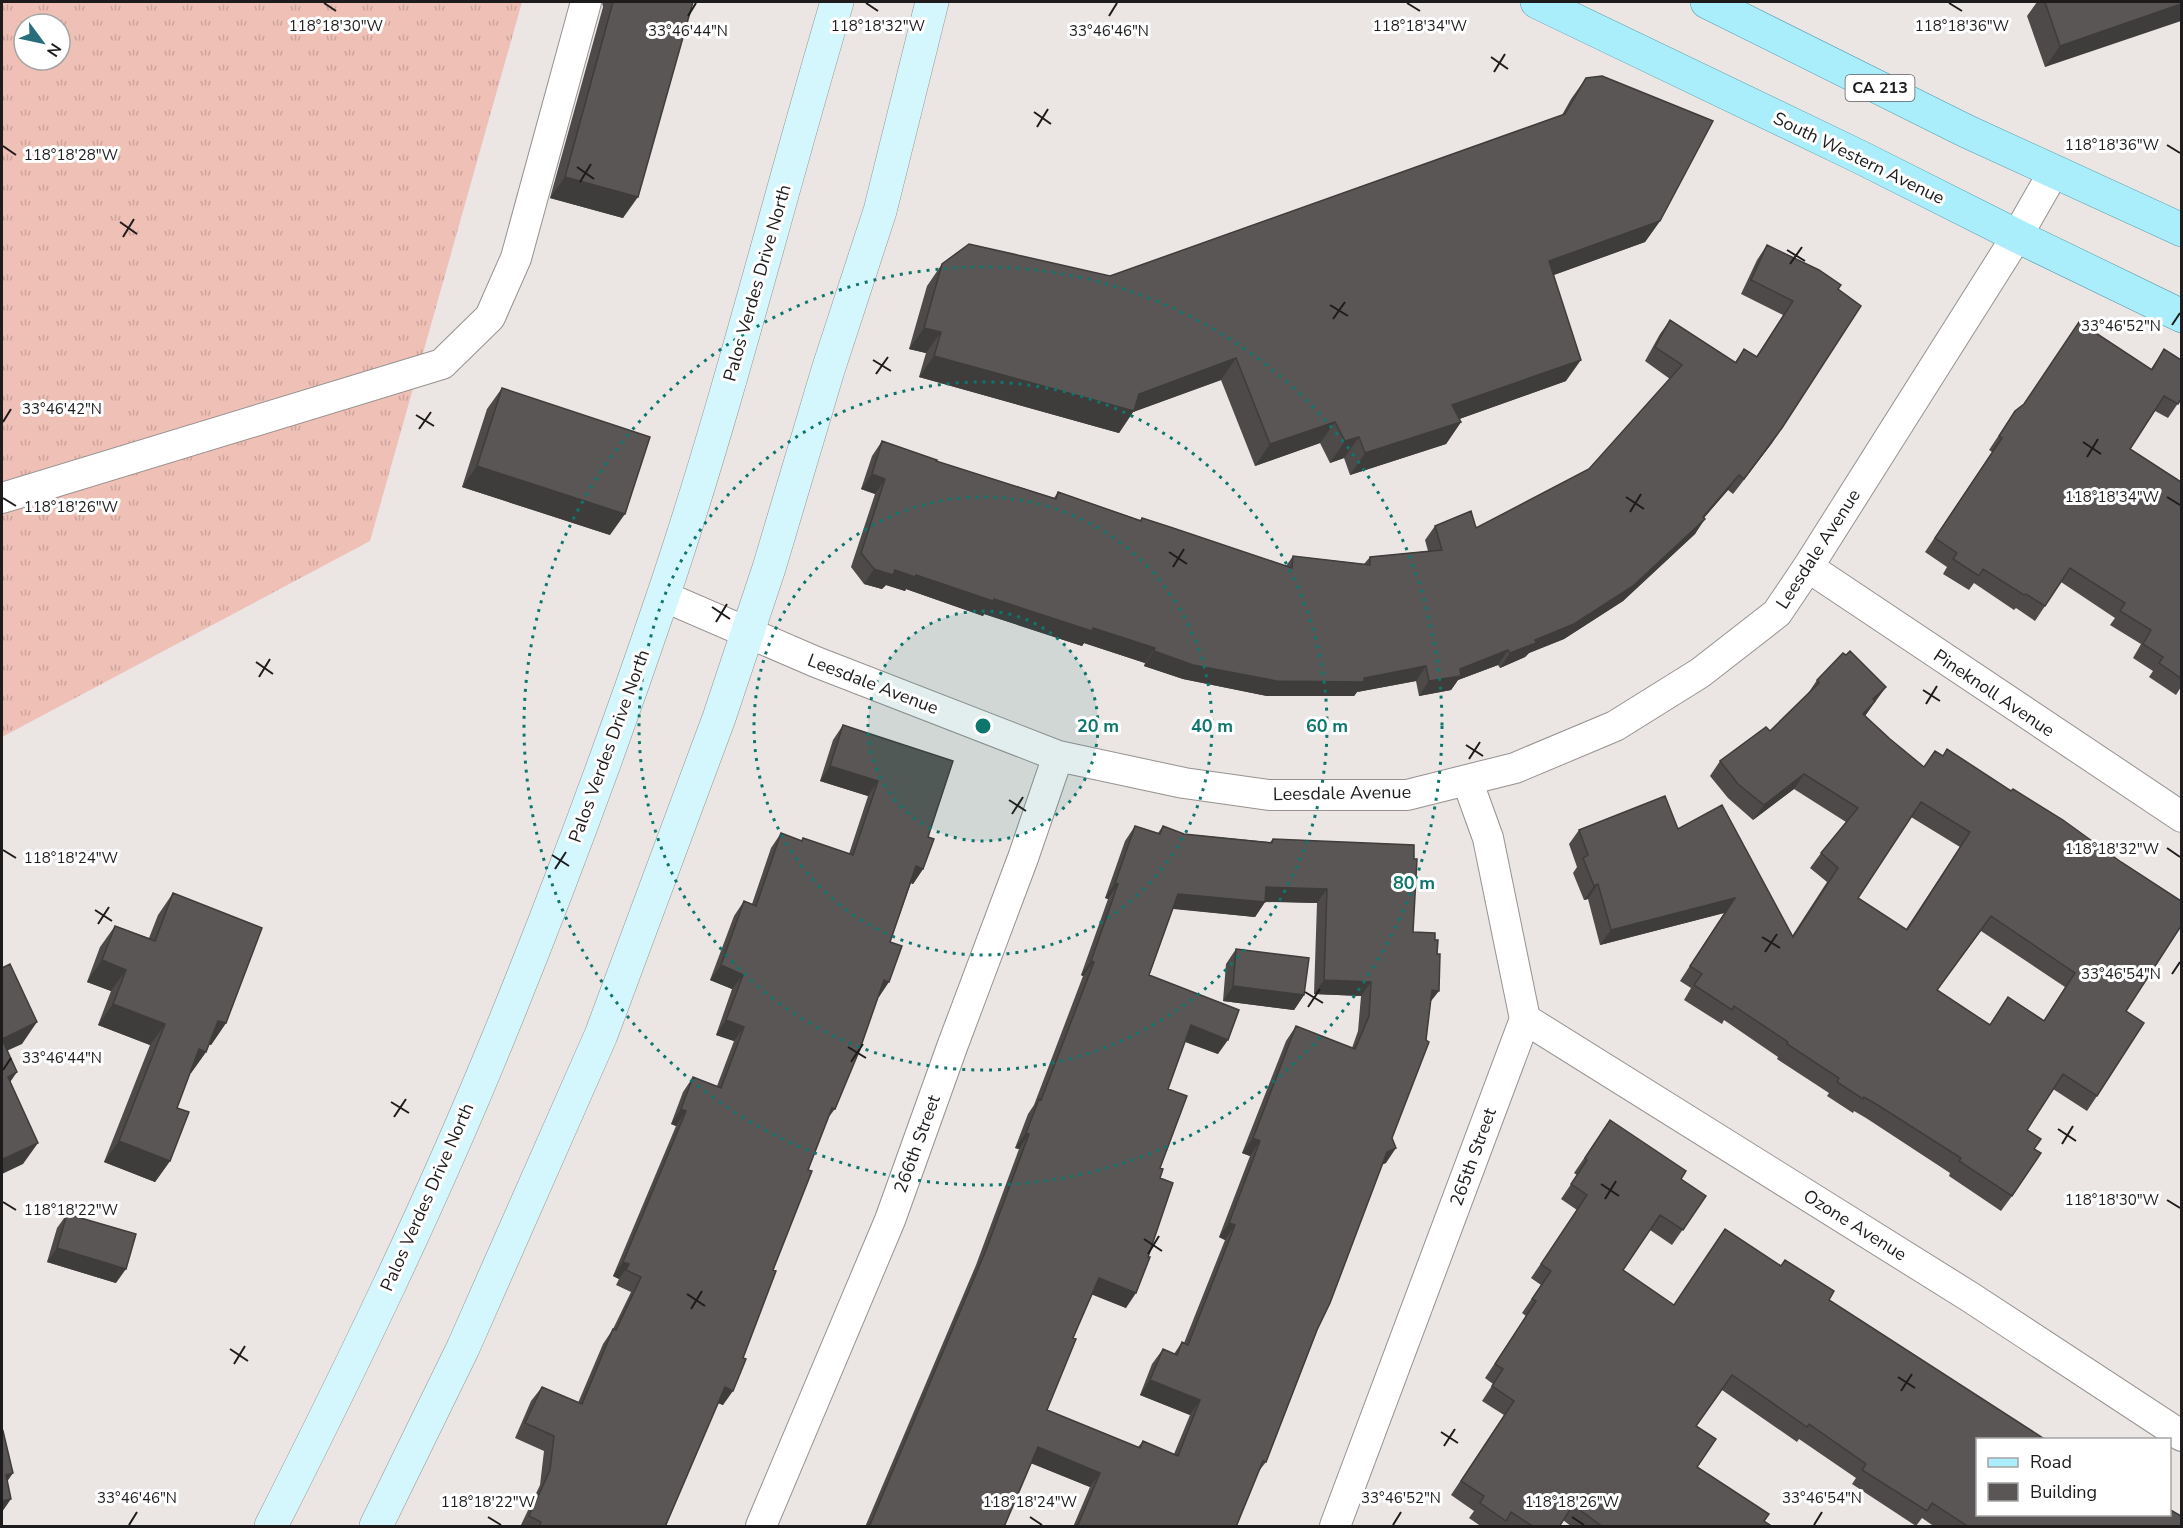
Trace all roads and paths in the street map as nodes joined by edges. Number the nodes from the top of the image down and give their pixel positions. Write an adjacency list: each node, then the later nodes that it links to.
1 (586, 2): 10 (street)
2 (837, 2): 12 (main road, Palos Verdes Drive North)
3 (932, 2): 13 (main road)
4 (1537, 2): 8 (main road, South Western Avenue)
5 (1707, 2): 6 (main road, CA 213)
6 (2053, 173): 7 (main road, CA 213); 8 (street, Leesdale Avenue)
7 (2181, 231)
8 (2017, 236): 9 (main road, South Western Avenue); 11 (street, Leesdale Avenue)
9 (2181, 316)
10 (2, 498)
11 (1808, 567): 15 (street, Leesdale Avenue); 16 (street, Pineknoll Avenue)
12 (663, 596): 13 (street, Leesdale Avenue); 20 (main road, Palos Verdes Drive North)
13 (747, 634): 14 (street, Leesdale Avenue); 21 (main road)
14 (1058, 756): 15 (street, Leesdale Avenue); 22 (street, 266th Street)
15 (1467, 780): 17 (street)
16 (2181, 817)
17 (1525, 1019): 18 (street, Ozone Avenue); 19 (street, 265th Street)
18 (2181, 1436)
19 (1343, 1523)
20 (272, 1527)
21 (376, 1527)
22 (761, 1527)

